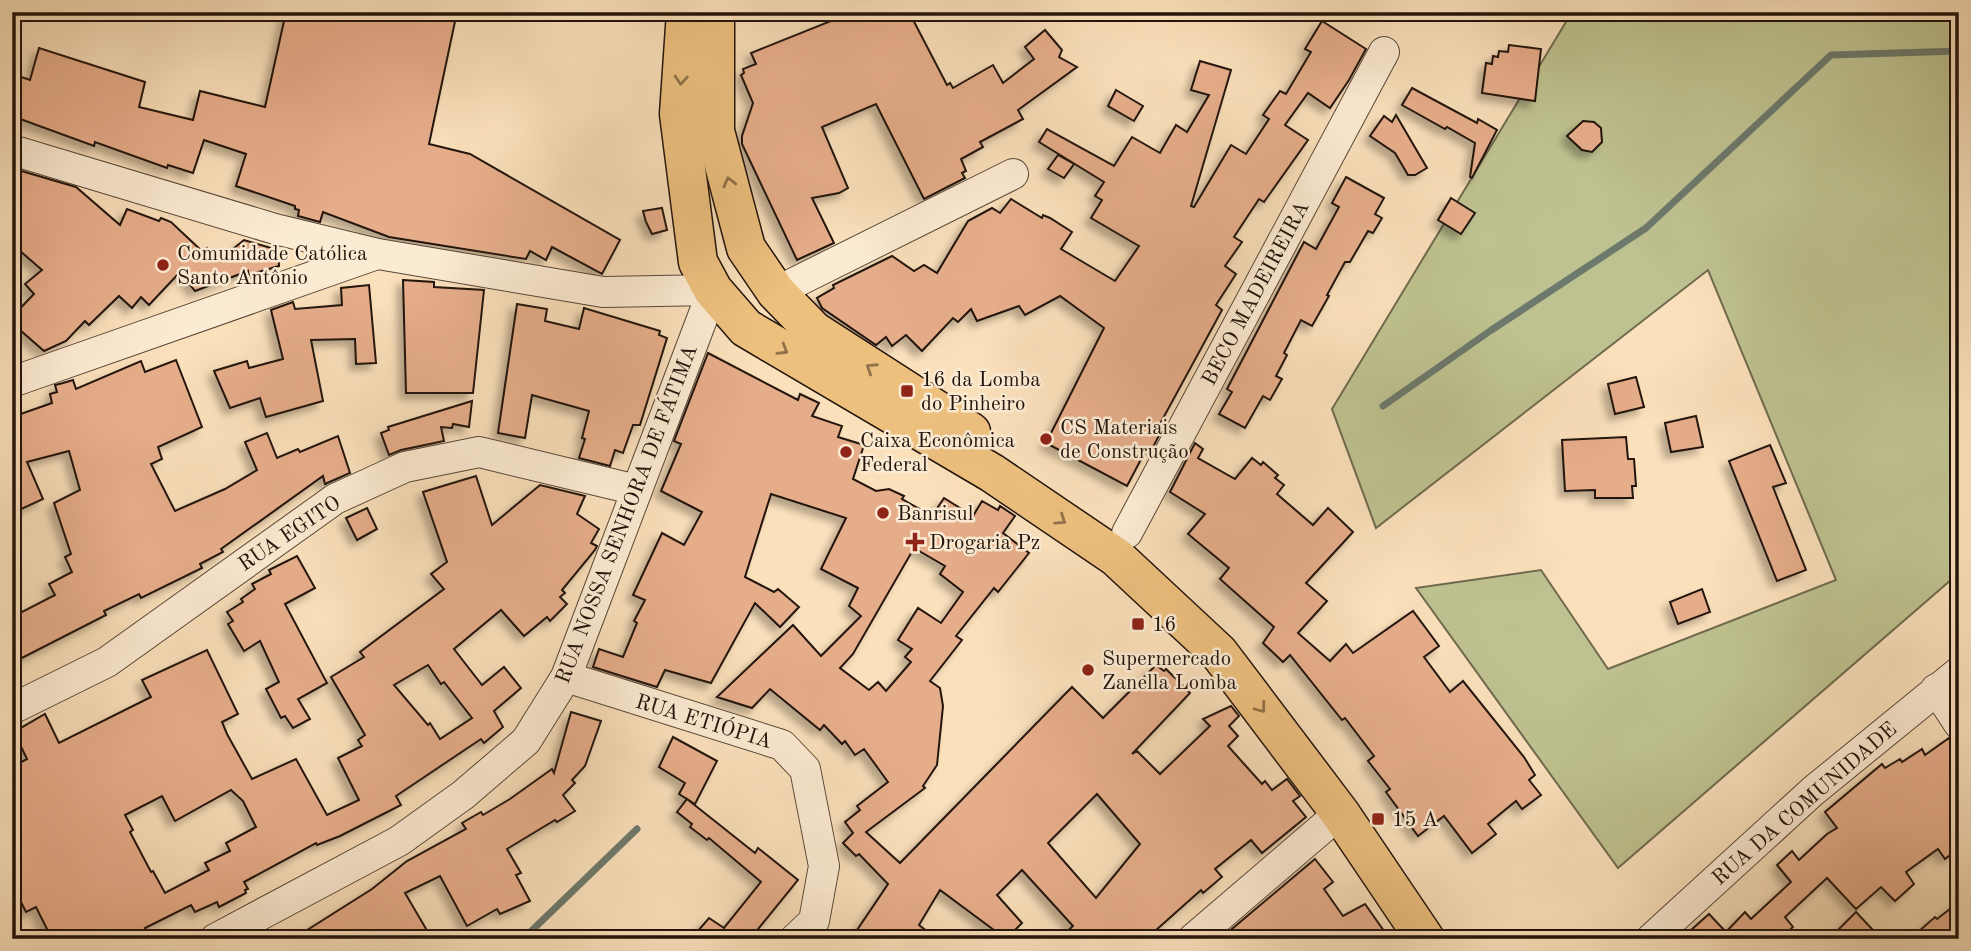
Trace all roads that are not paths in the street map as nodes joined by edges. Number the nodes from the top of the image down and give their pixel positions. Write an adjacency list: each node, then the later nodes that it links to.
1 (686, 12): 8 (main road, one-way to 8)
2 (715, 12): 6 (main road, one-way to 2)
3 (1384, 52): 13 (street, BECO MADEIREIRA)
4 (12, 150): 7 (street)
5 (1013, 174): 9 (street)
6 (746, 248): 8 (main road); 9 (main road)
7 (378, 254): 8 (street); 11 (street)
8 (706, 276): 10 (main road); 12 (street, RUA NOSSA SENHORA DE FÁTIMA)
9 (776, 292): 10 (main road); 13 (main road, one-way to 9)
10 (746, 328): 18 (main road, one-way to 18)
11 (12, 383)
12 (636, 491): 14 (street, RUA NOSSA SENHORA DE FÁTIMA); 16 (street, RUA EGITO)
13 (1127, 533): 23 (main road)
14 (566, 677): 19 (street, RUA ETIÓPIA); 20 (street, RUA NOSSA SENHORA DE FÁTIMA)
15 (1947, 680): 17 (street); 24 (street, RUA DA COMUNIDADE)
16 (12, 709)
17 (1959, 723)
18 (1340, 813): 21 (street); 22 (main road)
19 (804, 930)
20 (215, 939)
21 (1193, 939)
22 (1425, 939)
23 (1455, 939)
24 (1651, 939)

